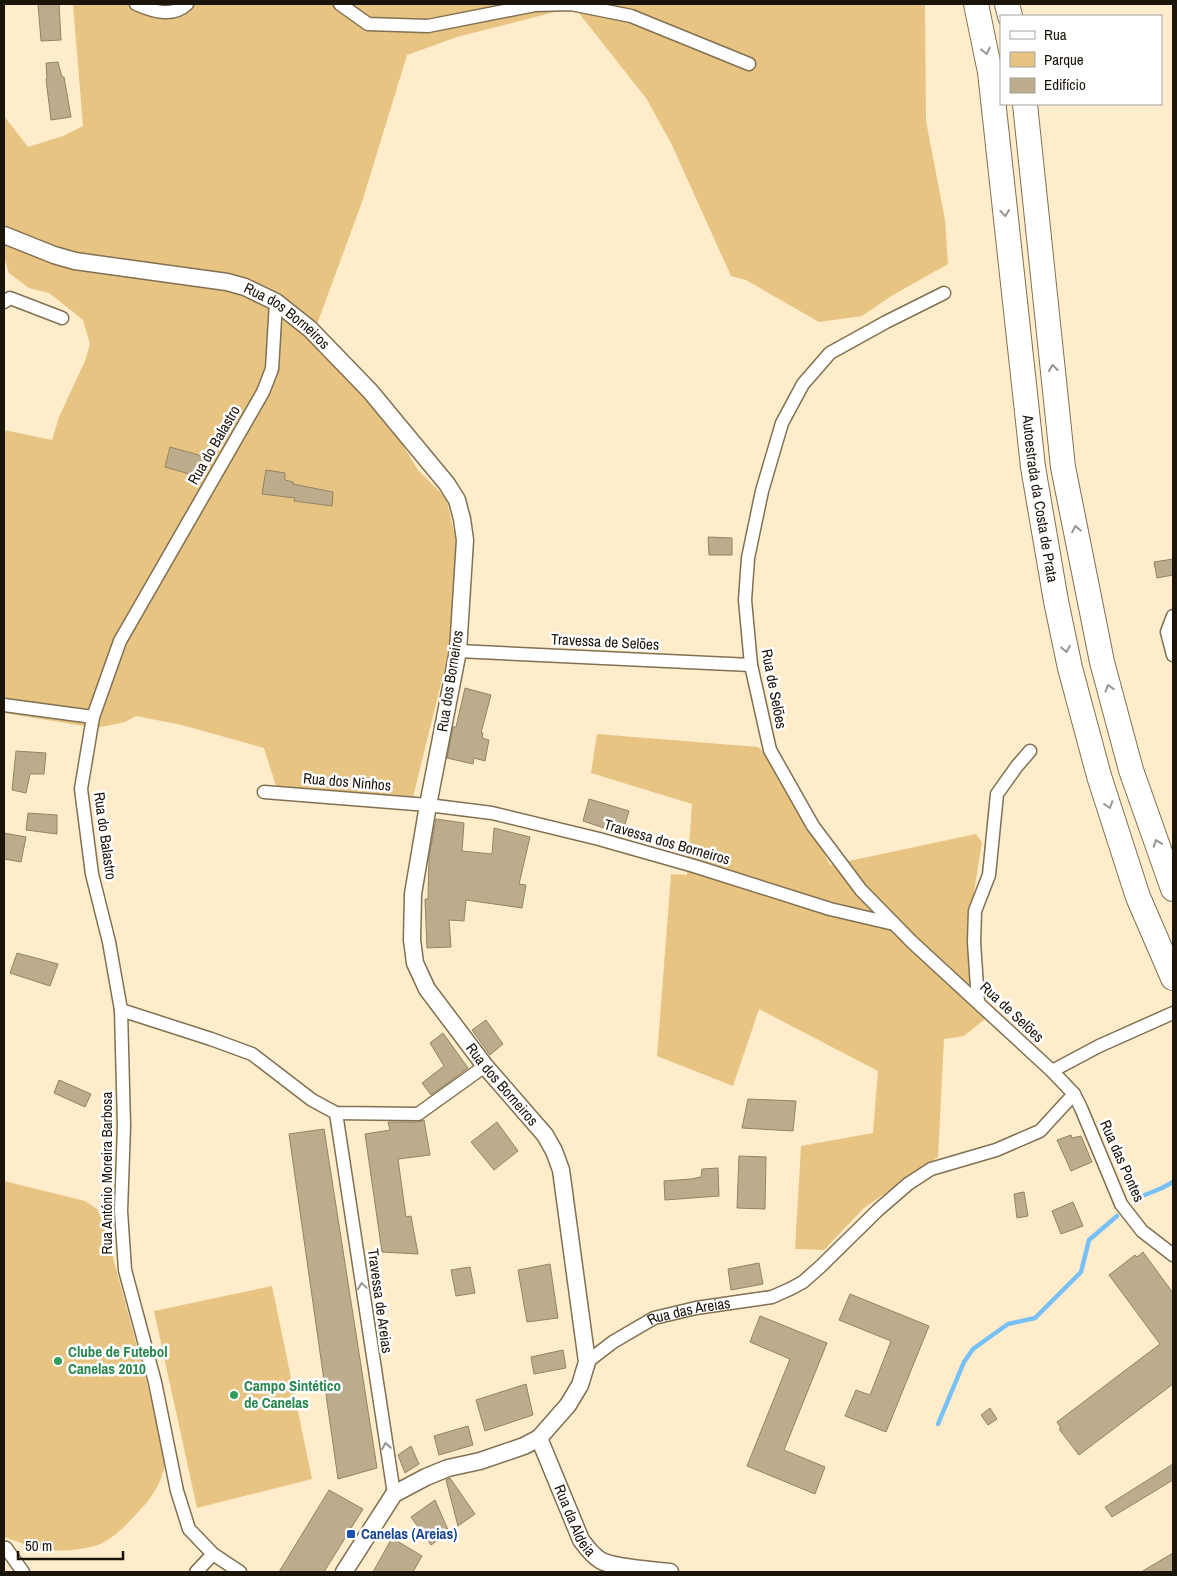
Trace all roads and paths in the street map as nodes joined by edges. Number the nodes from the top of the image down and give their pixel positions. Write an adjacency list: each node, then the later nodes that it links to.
1 (136, 4): 2 (street)
2 (187, 4)
3 (340, 4): 5 (street)
4 (976, 4): 23 (highway, Autoestrada da Costa de Prata, one-way to 23)
5 (749, 64)
6 (1025, 105): 21 (highway, Autoestrada da Costa de Prata, one-way to 6)
7 (4, 235): 10 (street, Rua dos Borneiros)
8 (944, 293): 15 (street, Rua de Selões)
9 (4, 302): 11 (street)
10 (276, 302): 13 (street, Rua dos Borneiros); 17 (street, Rua do Balastro)
11 (62, 318)
12 (1173, 616): 14 (street)
13 (458, 651): 15 (street, Travessa de Selões); 20 (street, Rua dos Borneiros)
14 (1173, 655)
15 (751, 665): 22 (street, Rua de Selões)
16 (4, 705): 17 (street)
17 (93, 717): 25 (street, Rua do Balastro)
18 (1030, 751): 24 (street)
19 (264, 792): 20 (street, Rua dos Ninhos)
20 (428, 805): 22 (street, Travessa dos Borneiros); 27 (street, Rua dos Borneiros)
21 (1173, 889)
22 (894, 924): 24 (street, Rua de Selões)
23 (1173, 978)
24 (978, 1002): 28 (street, Rua de Selões)
25 (121, 1010): 30 (street); 36 (street, Rua António Moreira Barbosa)
26 (1173, 1013): 28 (street)
27 (485, 1066): 30 (street); 32 (street, Rua dos Borneiros)
28 (1052, 1071): 29 (street, Rua das Pontes)
29 (1074, 1094): 31 (street, Rua das Pontes); 32 (street, Rua das Areias)
30 (336, 1113): 34 (street, Travessa de Areias, one-way to 30)
31 (1173, 1256)
32 (587, 1362): 33 (street)
33 (539, 1438): 34 (street); 41 (street, Rua da Aldeia)
34 (394, 1494): 40 (street)
35 (6, 1548): 37 (street)
36 (213, 1554): 38 (street); 39 (street, Rua António Moreira Barbosa)
37 (23, 1572)
38 (196, 1572)
39 (240, 1572)
40 (344, 1572)
41 (670, 1572)

